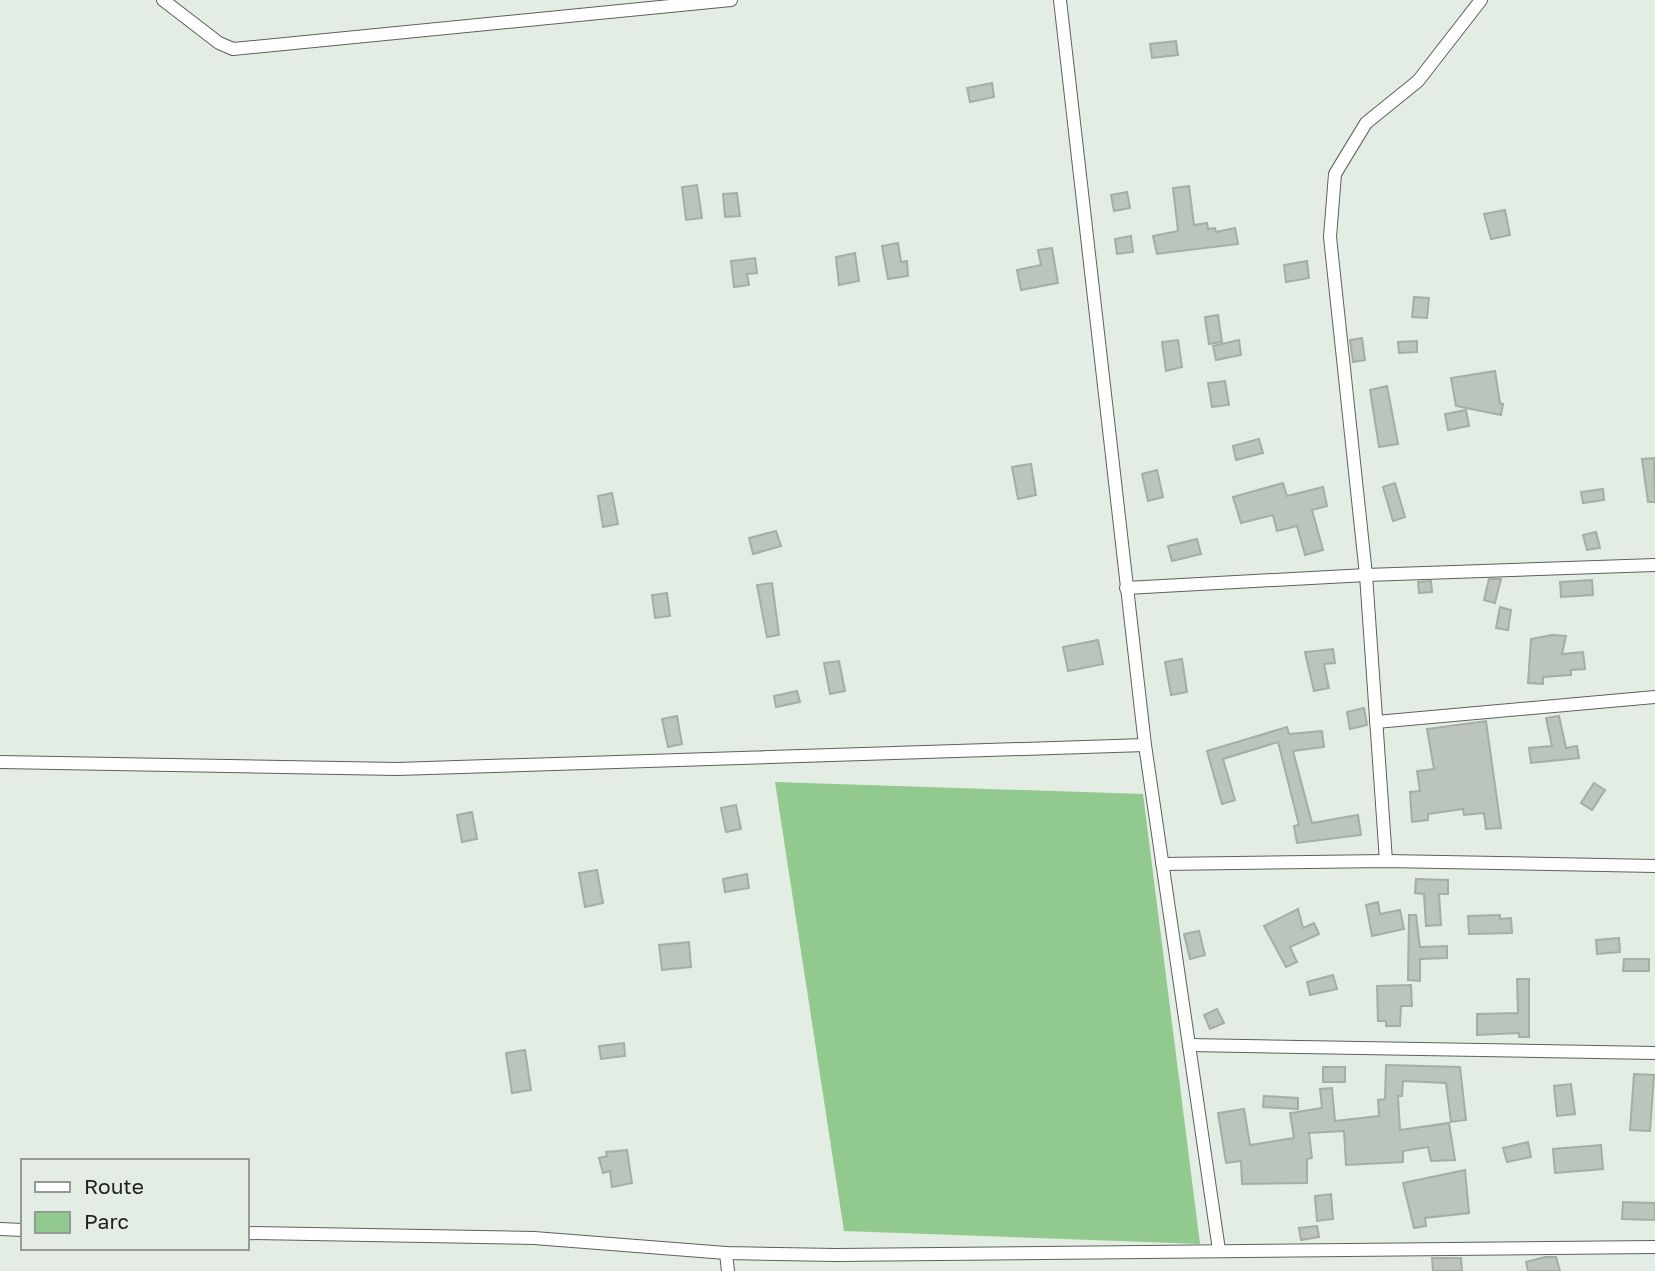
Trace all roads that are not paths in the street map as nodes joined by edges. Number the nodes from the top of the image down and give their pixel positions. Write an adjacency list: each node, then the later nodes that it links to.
1 (163, 0): 5 (street)
2 (731, 0): 5 (street)
3 (1060, 0): 8 (street)
4 (1480, 0): 7 (street)
5 (710, 1)
6 (1655, 565): 7 (street)
7 (1366, 575): 8 (street); 10 (street)
8 (1126, 588): 11 (street)
9 (1655, 696): 10 (street)
10 (1377, 722): 13 (street)
11 (1145, 745): 12 (street); 14 (street)
12 (0, 762)
13 (1386, 861): 14 (street); 15 (street)
14 (1162, 864): 16 (street)
15 (1655, 866)
16 (1189, 1045): 17 (street); 22 (street)
17 (1655, 1054)
18 (0, 1229): 19 (street)
19 (21, 1230)
20 (248, 1233): 23 (street)
21 (1655, 1247): 22 (street)
22 (1219, 1250): 23 (street)
23 (726, 1253): 24 (street)
24 (728, 1271)

